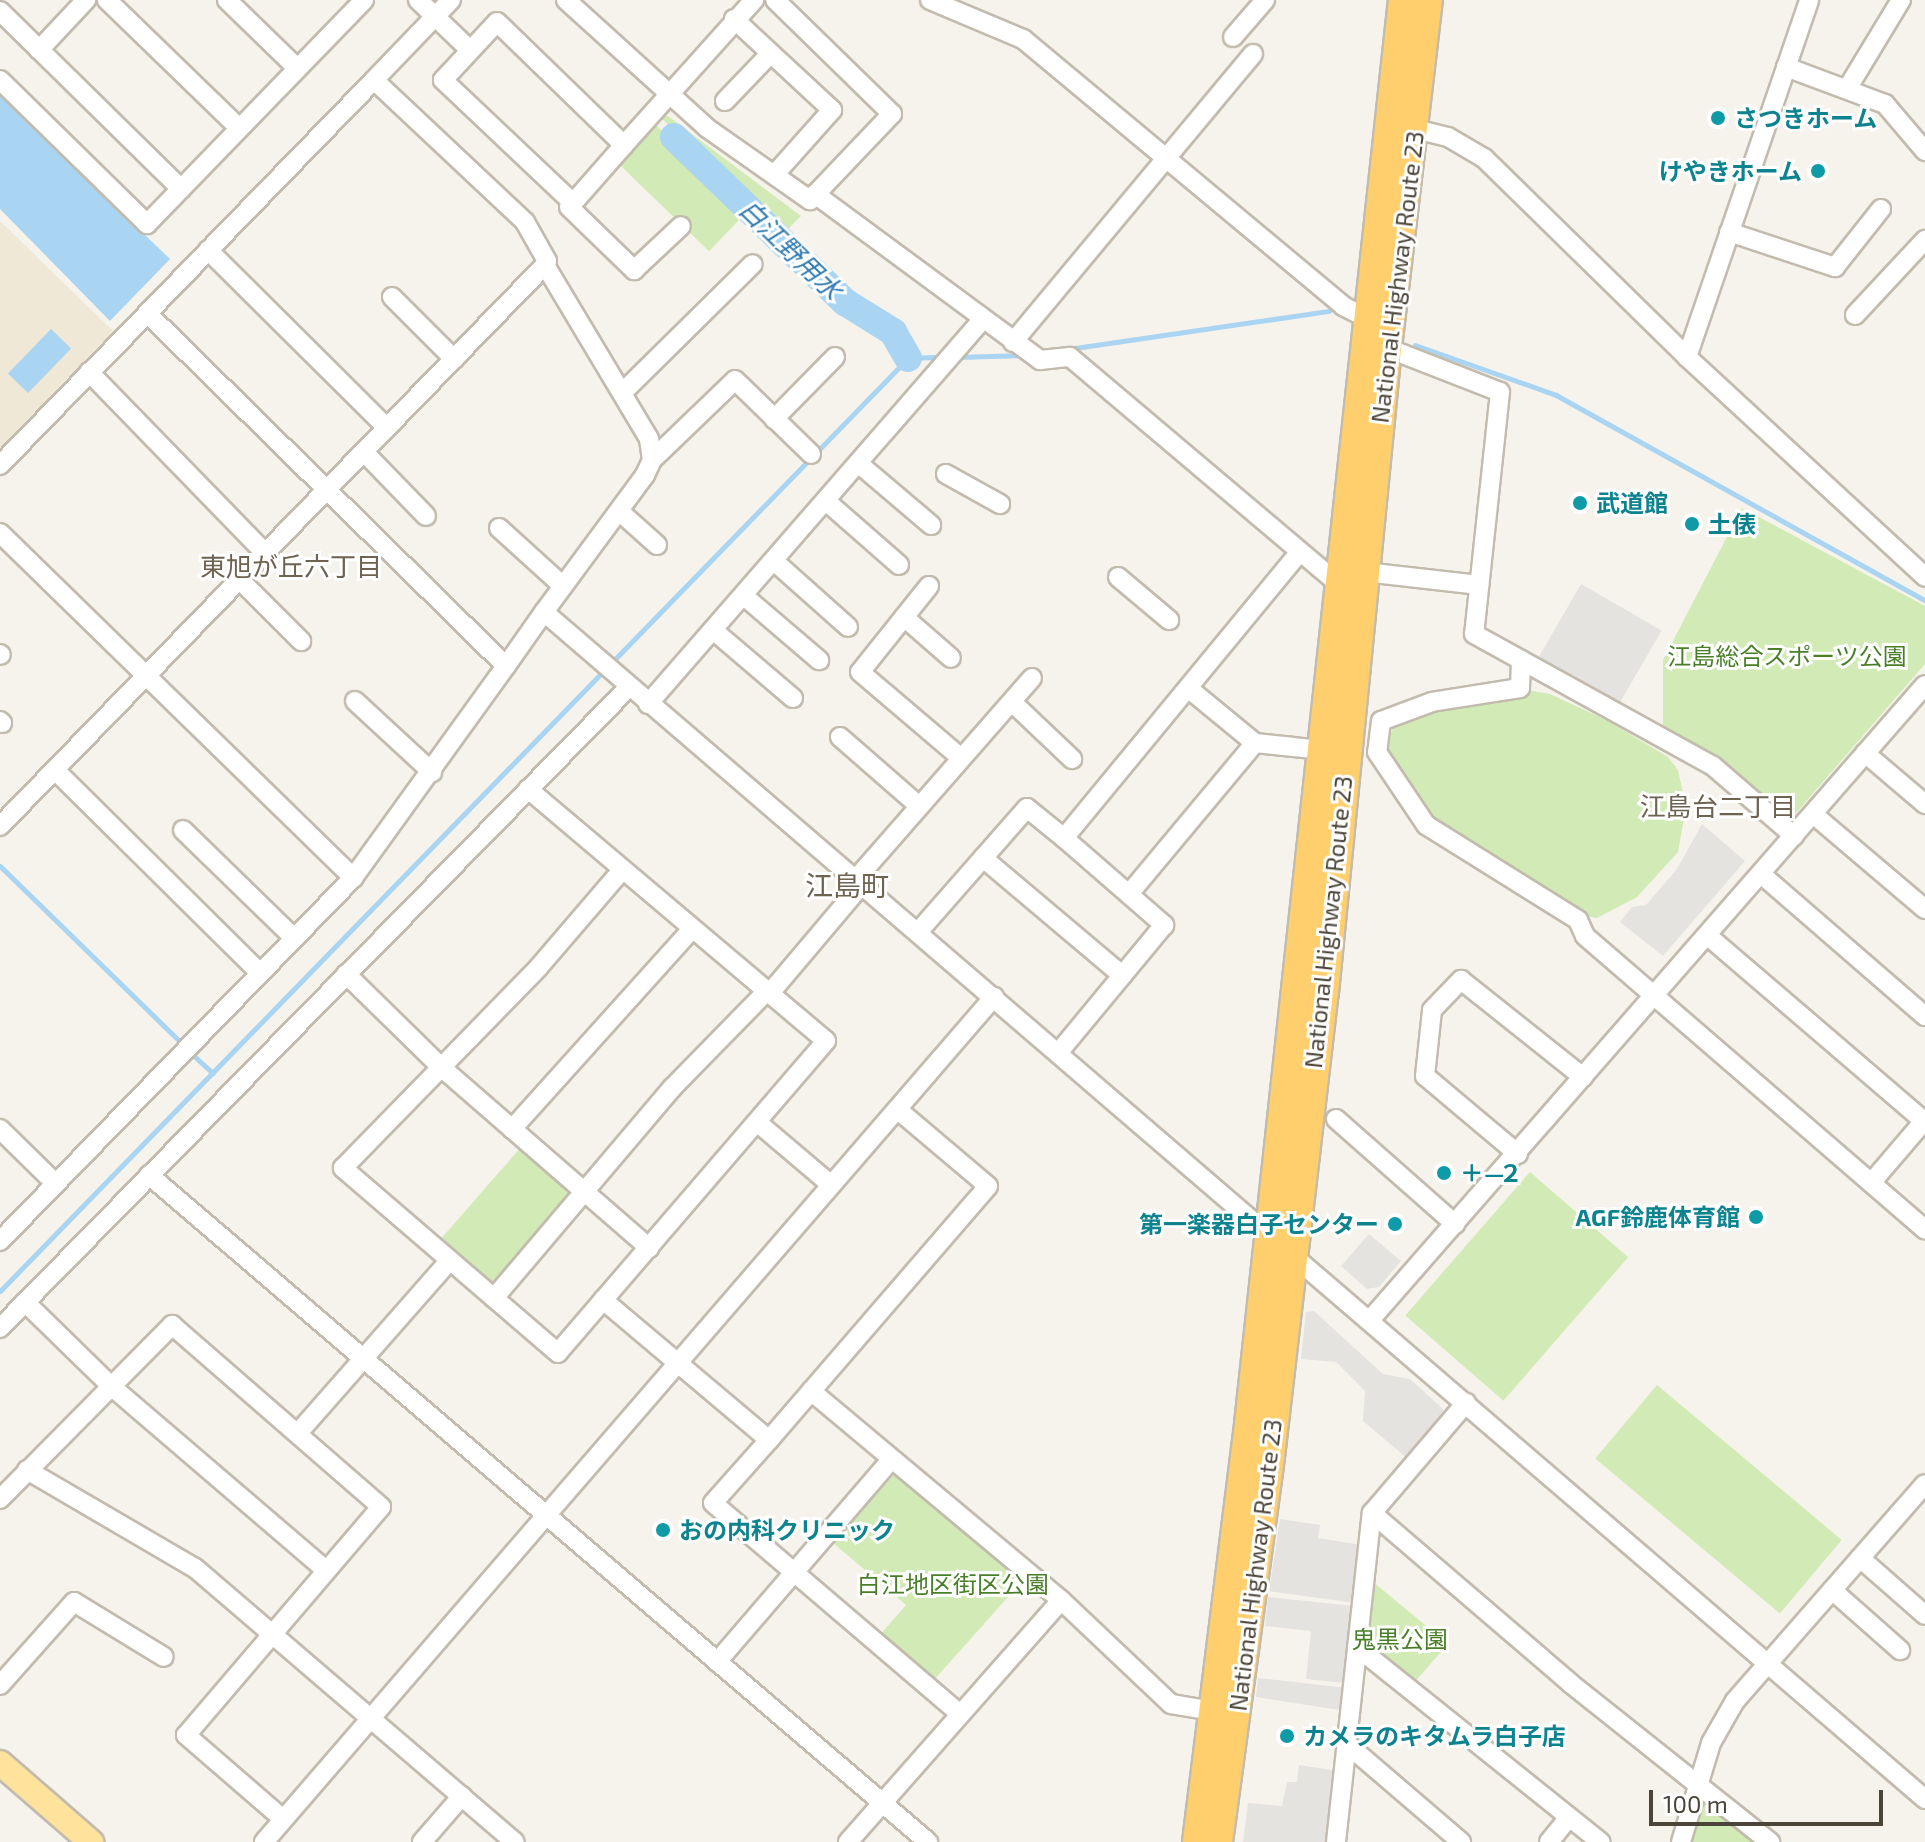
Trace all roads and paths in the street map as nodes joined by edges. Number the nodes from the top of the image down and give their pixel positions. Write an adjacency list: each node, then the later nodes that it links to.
1 (86, 0): 21 (street)
2 (107, 0): 32 (street)
3 (227, 0): 25 (street)
4 (418, 0): 17 (street)
5 (451, 0): 17 (street)
6 (566, 0): 29 (street)
7 (754, 0): 18 (street)
8 (775, 0): 38 (street)
9 (930, 0): 35 (street)
10 (1265, 0): 19 (street)
11 (1403, 0): 31 (highway, National Highway Route 23)
12 (1428, 0): 31 (highway, National Highway Route 23)
13 (1809, 0): 24 (street)
14 (1901, 0): 28 (street)
15 (355, 3): 25 (street)
16 (0, 11): 21 (street)
17 (436, 16): 20 (street); 27 (street)
18 (734, 19): 22 (street); 29 (street)
19 (1233, 37)
20 (469, 49): 33 (street); 39 (street)
21 (39, 50): 37 (street)
22 (770, 54): 30 (street); 36 (street)
23 (1253, 54): 35 (street)
24 (1786, 67): 28 (street); 42 (street)
25 (297, 68): 32 (street)
26 (0, 80): 37 (street)
27 (374, 80): 44 (street); 46 (street)
28 (1847, 89): 34 (street)
29 (667, 93): 33 (street); 36 (street)
30 (725, 101)
31 (1402, 126): 50 (highway, National Highway Route 23); 53 (highway, National Highway Route 23); 55 (street)
32 (239, 128): 37 (street)
33 (624, 145): 39 (street)
34 (1925, 151)
35 (1168, 160): 50 (street); 52 (street)
36 (775, 174): 38 (street)
37 (181, 189)
38 (812, 197): 51 (street)
39 (568, 209): 41 (street)
40 (1881, 209): 42 (street)
41 (681, 226)
42 (1729, 232): 55 (street)
43 (1925, 240): 49 (street)
44 (208, 250): 48 (street); 60 (street)
45 (753, 264): 58 (street)
46 (545, 265): 56 (street); 58 (street)
47 (392, 297): 56 (street)
48 (148, 314): 57 (street); 67 (street)
49 (1855, 315)
50 (1367, 318): 84 (highway, National Highway Route 23)
51 (982, 320): 52 (street); 64 (street)
52 (1018, 345): 77 (street)
53 (1387, 348): 80 (highway, National Highway Route 23); 85 (street)
54 (835, 357): 59 (street)
55 (1687, 357): 82 (street)
56 (454, 359): 60 (street)
57 (89, 372): 65 (street); 76 (street)
58 (623, 392): 63 (street)
59 (774, 419): 62 (street); 63 (street)
60 (387, 428): 61 (street)
61 (364, 452): 67 (street); 71 (street)
62 (811, 454)
63 (652, 460): 70 (street)
64 (858, 463): 68 (street); 72 (street)
65 (0, 465)
66 (946, 474): 69 (street)
67 (327, 491): 76 (street); 98 (street)
68 (826, 501): 78 (street); 79 (street)
69 (1000, 504)
70 (619, 511): 75 (street); 86 (street)
71 (426, 516)
72 (931, 525)
73 (499, 528): 86 (street)
74 (0, 533): 99 (street)
75 (657, 545)
76 (265, 553): 83 (street)
77 (1299, 553): 84 (street); 102 (street)
78 (774, 561): 88 (street); 92 (street)
79 (899, 565)
80 (1365, 572): 85 (street); 162 (highway, National Highway Route 23)
81 (1118, 577): 91 (street)
82 (1925, 577)
83 (239, 579): 94 (street); 99 (street)
84 (1337, 583): 110 (highway, National Highway Route 23)
85 (1479, 585): 97 (street)
86 (563, 586): 89 (street)
87 (929, 586): 90 (street)
88 (744, 596): 93 (street); 96 (street)
89 (544, 612): 98 (street); 101 (street)
90 (904, 617): 95 (street); 112 (street)
91 (1169, 620)
92 (848, 627)
93 (713, 630): 104 (street); 107 (street)
94 (301, 641)
95 (951, 658)
96 (819, 660)
97 (1521, 660): 122 (street); 140 (street)
98 (506, 666): 115 (street)
99 (145, 677): 114 (street); 127 (street)
100 (1032, 678): 106 (street)
101 (625, 683): 107 (street); 116 (street)
102 (1188, 688): 109 (street); 123 (street)
103 (1923, 691): 111 (street)
104 (793, 698)
105 (355, 701): 115 (street)
106 (1012, 702): 112 (street); 113 (street)
107 (648, 704): 128 (street)
108 (840, 737): 118 (street)
109 (1255, 743): 110 (street); 129 (street)
110 (1323, 750): 158 (highway, National Highway Route 23)
111 (1865, 753): 117 (street); 119 (street)
112 (961, 758): 118 (street)
113 (1072, 759)
114 (55, 770): 120 (street); 135 (street)
115 (432, 772): 127 (street)
116 (528, 789): 125 (street); 136 (street)
117 (1925, 804)
118 (919, 806): 128 (street)
119 (1813, 814): 122 (street); 130 (street)
120 (0, 826)
121 (183, 830): 134 (street)
122 (1794, 836): 126 (street)
123 (1064, 838): 124 (street); 129 (street)
124 (983, 858): 132 (street); 137 (street)
125 (622, 870): 131 (street); 143 (street)
126 (1761, 874): 133 (street); 141 (street)
127 (353, 878): 134 (street)
128 (859, 882): 132 (street); 138 (street)
129 (1129, 894): 137 (street)
130 (1925, 909)
131 (691, 930): 138 (street); 150 (street)
132 (918, 932): 139 (street)
133 (1708, 936): 140 (street); 147 (street)
134 (294, 938): 135 (street)
135 (260, 973): 153 (street)
136 (346, 974): 143 (street); 152 (street)
137 (1122, 975): 142 (street)
138 (767, 993): 148 (street); 156 (street)
139 (994, 997): 142 (street); 145 (street)
140 (1654, 997): 144 (street); 154 (street)
141 (1925, 1016)
142 (1059, 1052): 158 (street)
143 (441, 1067): 150 (street); 163 (street)
144 (1583, 1077): 151 (street); 151 (street)
145 (897, 1109): 155 (street); 172 (street)
146 (1336, 1119): 157 (street)
147 (1925, 1121): 154 (street)
148 (757, 1122): 155 (street); 161 (street)
149 (0, 1129): 153 (street)
150 (512, 1129): 156 (street)
151 (1518, 1154): 157 (street)
152 (149, 1175): 166 (street); 169 (street)
153 (55, 1183): 160 (street)
154 (1871, 1183): 159 (street)
155 (830, 1184): 170 (street)
156 (584, 1193): 161 (street); 164 (street)
157 (1455, 1224): 167 (street)
158 (1266, 1229): 162 (street); 195 (highway, National Highway Route 23)
159 (1925, 1229)
160 (0, 1241)
161 (649, 1248): 165 (street)
162 (1291, 1252): 167 (street); 213 (highway, National Highway Route 23)
163 (450, 1260): 164 (street); 169 (street)
164 (494, 1298): 165 (street)
165 (603, 1300): 170 (street)
166 (25, 1302): 168 (street); 171 (street)
167 (1370, 1320): 173 (street)
168 (0, 1328)
169 (364, 1361): 174 (street); 181 (street)
170 (677, 1363): 175 (street); 181 (street)
171 (111, 1386): 174 (street); 177 (street); 183 (street)
172 (811, 1391): 175 (street); 176 (street)
173 (1466, 1403): 180 (street); 193 (street)
174 (298, 1433): 183 (street)
175 (769, 1440): 184 (street)
176 (891, 1460): 184 (street); 186 (street)
177 (27, 1470): 179 (street); 188 (street)
178 (1924, 1488): 182 (street)
179 (0, 1499)
180 (1372, 1513): 189 (street); 200 (street)
181 (548, 1518): 192 (street); 197 (street)
182 (1860, 1558): 185 (street); 187 (street)
183 (326, 1570): 188 (street)
184 (795, 1570): 192 (street); 196 (street)
185 (1832, 1590): 190 (street); 193 (street)
186 (1061, 1600): 195 (street); 196 (street)
187 (1925, 1615)
188 (269, 1632): 197 (street); 205 (street)
189 (1357, 1647): 198 (street); 204 (street)
190 (1900, 1650)
191 (164, 1657): 194 (street)
192 (717, 1662): 203 (street)
193 (1768, 1665): 200 (street); 202 (street)
194 (0, 1685)
195 (1213, 1711): 212 (highway, National Highway Route 23)
196 (959, 1713): 203 (street)
197 (370, 1719): 201 (street); 205 (street)
198 (1348, 1745): 214 (street); 215 (street)
199 (0, 1763): 206 (main road)
200 (1698, 1780): 218 (street); 219 (street)
201 (462, 1796): 208 (street); 209 (street)
202 (1925, 1799)
203 (882, 1802): 210 (street); 211 (street)
204 (1569, 1817): 216 (street); 217 (street)
205 (283, 1819): 207 (street)
206 (91, 1842)
207 (264, 1842)
208 (422, 1842)
209 (515, 1842)
210 (848, 1842)
211 (928, 1842)
212 (1197, 1842)
213 (1218, 1842)
214 (1336, 1842)
215 (1461, 1842)
216 (1549, 1842)
217 (1600, 1842)
218 (1681, 1842)
219 (1770, 1842)

